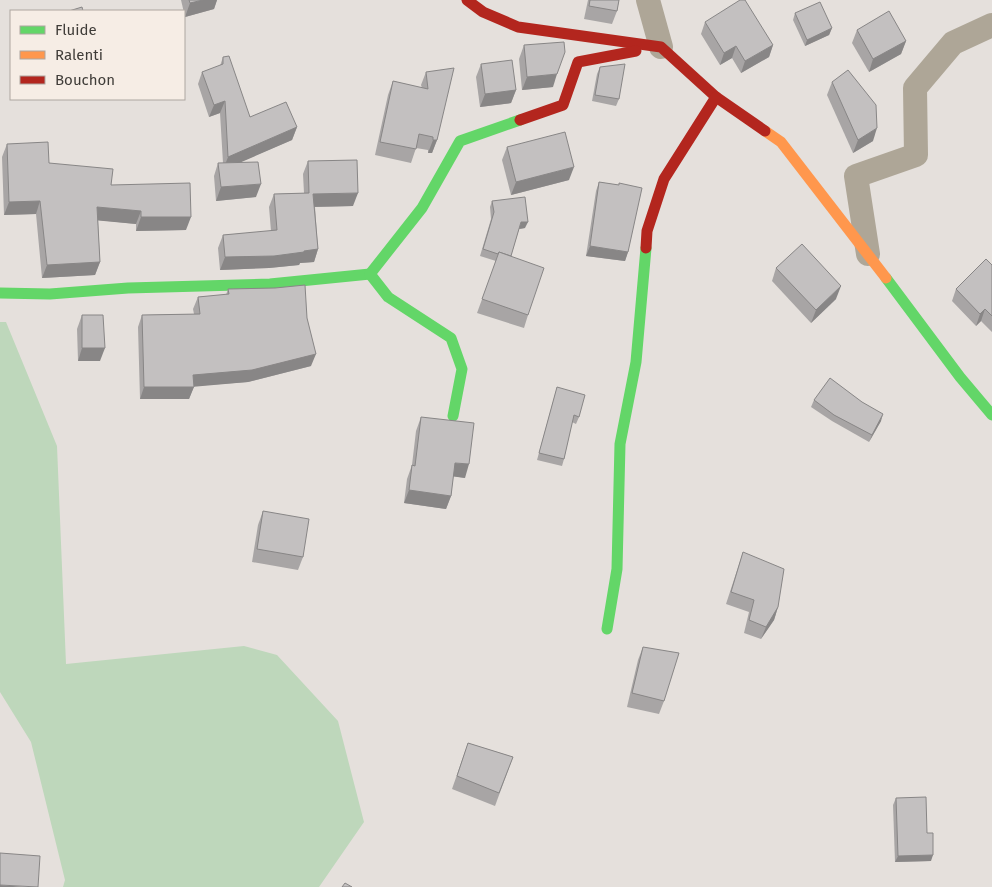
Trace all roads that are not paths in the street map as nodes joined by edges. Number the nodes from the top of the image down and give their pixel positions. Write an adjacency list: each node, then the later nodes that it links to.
1 (467, 0): 4 (street)
2 (648, 0): 4 (street)
3 (992, 25): 6 (street)
4 (661, 47): 5 (street); 7 (street)
5 (716, 97): 6 (street); 11 (street)
6 (868, 254): 10 (street)
7 (370, 274): 8 (street); 9 (street)
8 (0, 293)
9 (453, 416)
10 (992, 416)
11 (607, 629)

